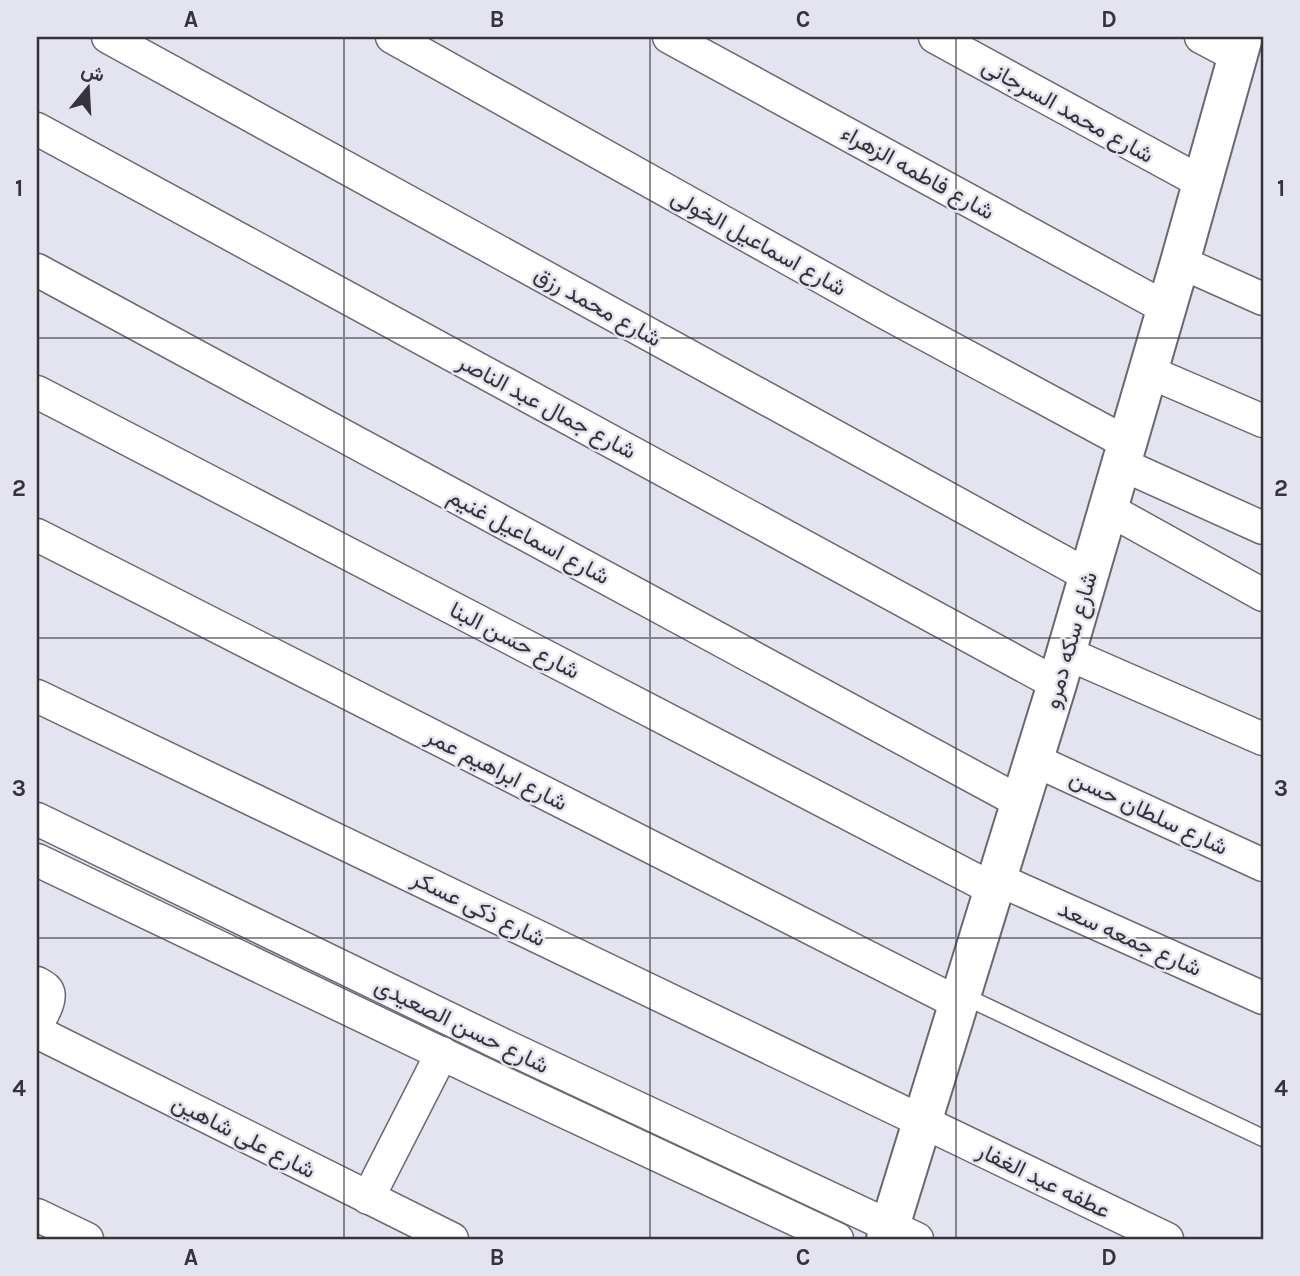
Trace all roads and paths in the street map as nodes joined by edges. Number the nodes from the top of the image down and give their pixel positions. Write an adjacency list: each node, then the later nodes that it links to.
1 (108, 37): 20 (street, شارع محمد رزق)
2 (392, 37): 16 (street, شارع اسماعيل الخولى)
3 (669, 37): 12 (street, شارع فاطمه الزهراء)
4 (934, 37): 8 (street, شارع محمد السرجانى)
5 (1201, 37): 6 (street)
6 (1240, 47): 8 (main road, شارع سكه دمرو)
7 (37, 129): 22 (street, شارع جمال عبد الناصر)
8 (1201, 182): 9 (main road, شارع سكه دمرو)
9 (1180, 262): 11 (street); 12 (main road, شارع سكه دمرو)
10 (37, 270): 26 (street, شارع اسماعيل غنيم)
11 (1263, 299)
12 (1166, 308): 13 (main road, شارع سكه دمرو)
13 (1147, 371): 15 (street); 16 (main road, شارع سكه دمرو)
14 (37, 392): 30 (street, شارع حسن البنا)
15 (1263, 421)
16 (1124, 454): 17 (main road, شارع سكه دمرو); 18 (street, شارع اسماعيل الخولى)
17 (1108, 509): 20 (main road, شارع سكه دمرو); 21 (street)
18 (1263, 528)
19 (37, 535): 32 (street, شارع ابراهيم عمر)
20 (1088, 576): 22 (main road, شارع سكه دمرو)
21 (1263, 595)
22 (1062, 668): 24 (street, شارع جمال عبد الناصر); 25 (main road, شارع سكه دمرو)
23 (37, 696): 39 (street, شارع ذكى عسكر)
24 (1263, 739)
25 (1034, 760): 26 (main road, شارع سكه دمرو); 29 (street, شارع سلطان حسن)
26 (1020, 802): 30 (main road, شارع سكه دمرو)
27 (37, 819): 36 (street, شارع حسن الصعيدى)
28 (37, 860): 37 (street, شارع حسن الصعيدى)
29 (1263, 865)
30 (995, 884): 32 (main road, شارع سكه دمرو); 33 (street, شارع جمعه سعد)
31 (37, 983): 34 (street)
32 (960, 998): 39 (main road, شارع سكه دمرو); 40 (lane)
33 (1263, 998)
34 (37, 1025)
35 (37, 1032): 41 (street, شارع على شاهين)
36 (499, 1043): 38 (street); 43 (street, شارع حسن الصعيدى)
37 (442, 1053): 38 (street, شارع حسن الصعيدى); 41 (street)
38 (484, 1073): 46 (street, شارع حسن الصعيدى)
39 (922, 1120): 43 (main road, شارع سكه دمرو); 47 (street, عطفه عبد الغفار)
40 (1263, 1138)
41 (368, 1198): 45 (street, شارع على شاهين)
42 (37, 1215): 44 (street)
43 (897, 1235)
44 (87, 1239)
45 (452, 1239)
46 (837, 1239)
47 (1167, 1239)

